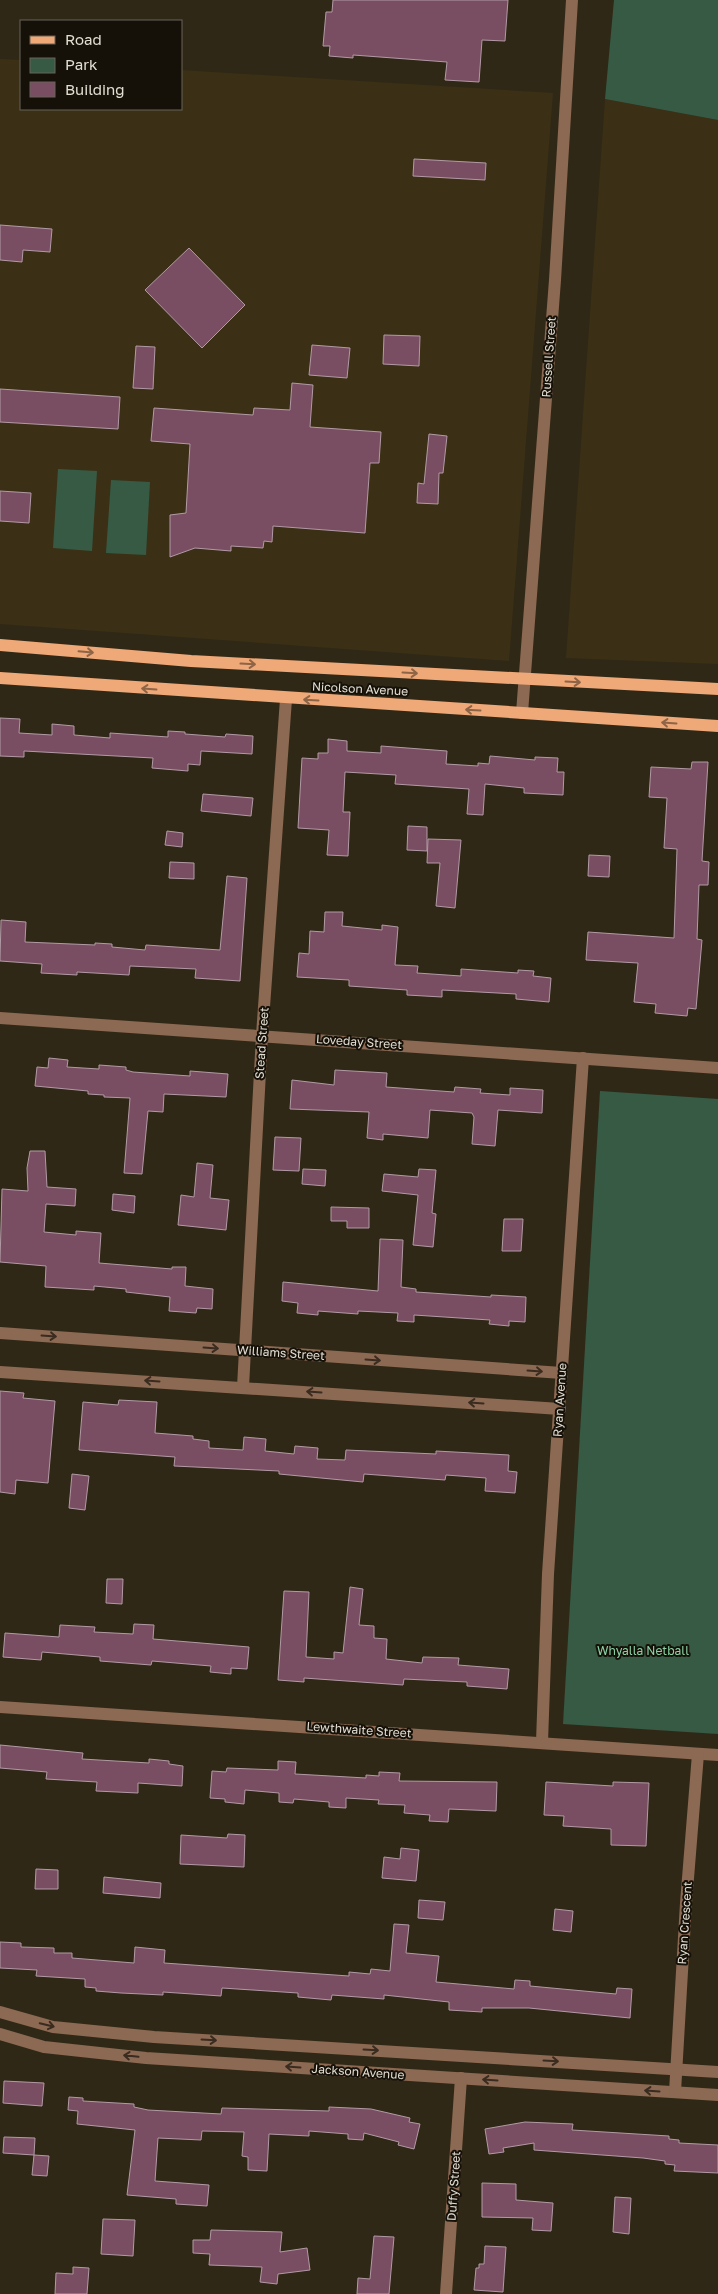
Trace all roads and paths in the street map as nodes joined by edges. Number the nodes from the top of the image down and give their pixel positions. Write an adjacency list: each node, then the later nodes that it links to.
1 (572, 0): 6 (street, Russell Street)
2 (0, 636): 4 (main road)
3 (0, 645): 4 (main road, Nicolson Avenue)
4 (38, 647): 6 (main road, Nicolson Avenue, one-way to 6)
5 (0, 678): 8 (main road, Nicolson Avenue, one-way to 5)
6 (525, 680): 7 (main road, Nicolson Avenue, one-way to 7); 9 (street, Russell Street)
7 (718, 689)
8 (286, 699): 9 (main road, Nicolson Avenue, one-way to 8); 12 (street, Stead Street)
9 (522, 713): 10 (main road, Nicolson Avenue, one-way to 9)
10 (718, 726)
11 (0, 1018): 12 (street, Loveday Street)
12 (262, 1035): 13 (street, Loveday Street); 16 (street, Stead Street)
13 (583, 1058): 14 (street, Loveday Street); 18 (street, Ryan Avenue)
14 (718, 1068)
15 (0, 1333): 16 (street, Williams Street, one-way to 16)
16 (244, 1351): 18 (street, Williams Street, one-way to 18); 19 (street, Stead Street)
17 (0, 1372): 19 (street, one-way to 17)
18 (562, 1373): 20 (street, Ryan Avenue)
19 (242, 1387): 20 (street, one-way to 19)
20 (560, 1409): 22 (street, Ryan Avenue)
21 (0, 1708): 22 (street, Lewthwaite Street)
22 (542, 1742): 23 (street, Lewthwaite Street)
23 (698, 1754): 24 (street, Lewthwaite Street); 27 (street, Ryan Crescent)
24 (718, 1755)
25 (0, 2012): 27 (street, Jackson Avenue, one-way to 27)
26 (0, 2034): 29 (street, Jackson Avenue, one-way to 26)
27 (676, 2069): 28 (street, Jackson Avenue); 30 (street, Ryan Crescent)
28 (718, 2072)
29 (461, 2078): 30 (street, Jackson Avenue, one-way to 29); 32 (street, Duffy Street)
30 (675, 2092): 31 (street, Jackson Avenue)
31 (718, 2095)
32 (446, 2294)

